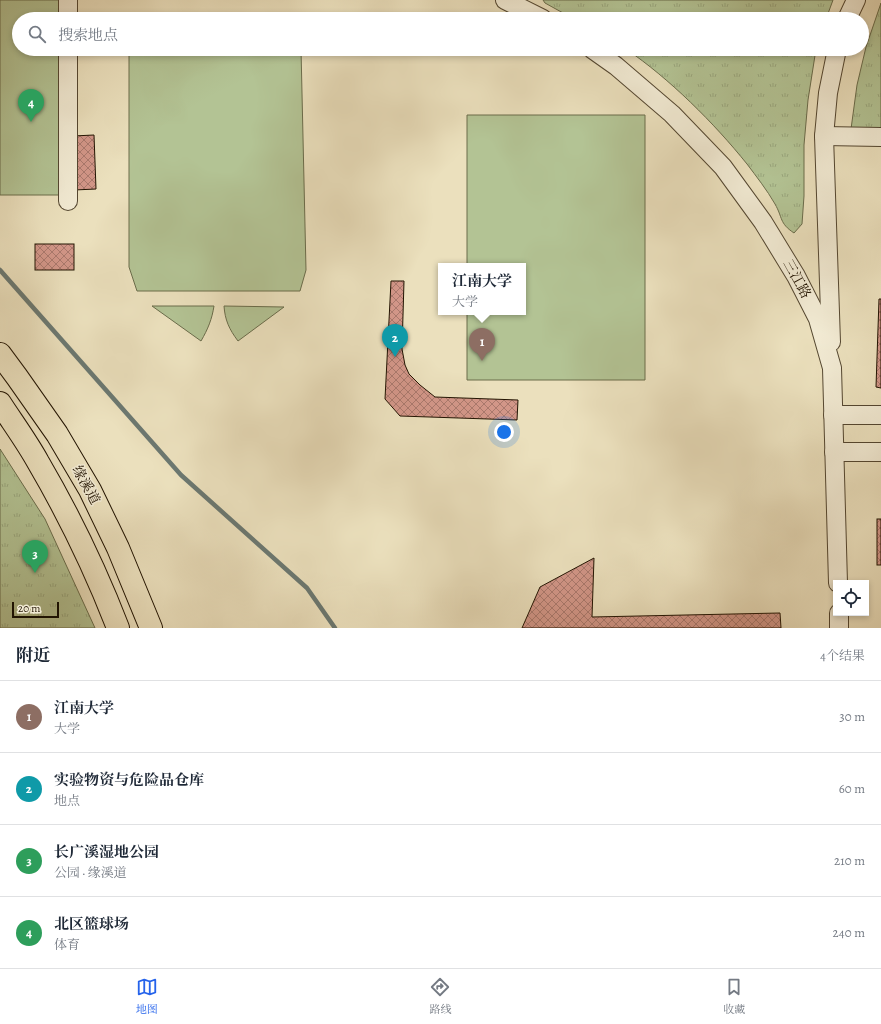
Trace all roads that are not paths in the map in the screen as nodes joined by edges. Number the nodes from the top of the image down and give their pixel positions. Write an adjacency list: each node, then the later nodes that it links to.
1 (68, 0): 4 (street)
2 (505, 0): 5 (street)
3 (856, 0): 6 (street)
4 (68, 12)
5 (529, 12)
6 (850, 12)
7 (68, 56): 12 (street)
8 (602, 56): 14 (street, 三江路)
9 (836, 56): 10 (street)
10 (824, 136): 11 (street); 14 (street)
11 (881, 137)
12 (68, 201)
13 (0, 354): 23 (main road, 缘溪道)
14 (832, 368): 16 (street, 三江路)
15 (0, 403): 22 (main road)
16 (833, 415): 17 (street); 18 (street, 三江路)
17 (881, 415)
18 (834, 452): 19 (street); 20 (street, 三江路)
19 (881, 452)
20 (838, 580)
21 (839, 616): 24 (street)
22 (118, 628)
23 (152, 628)
24 (839, 628)

